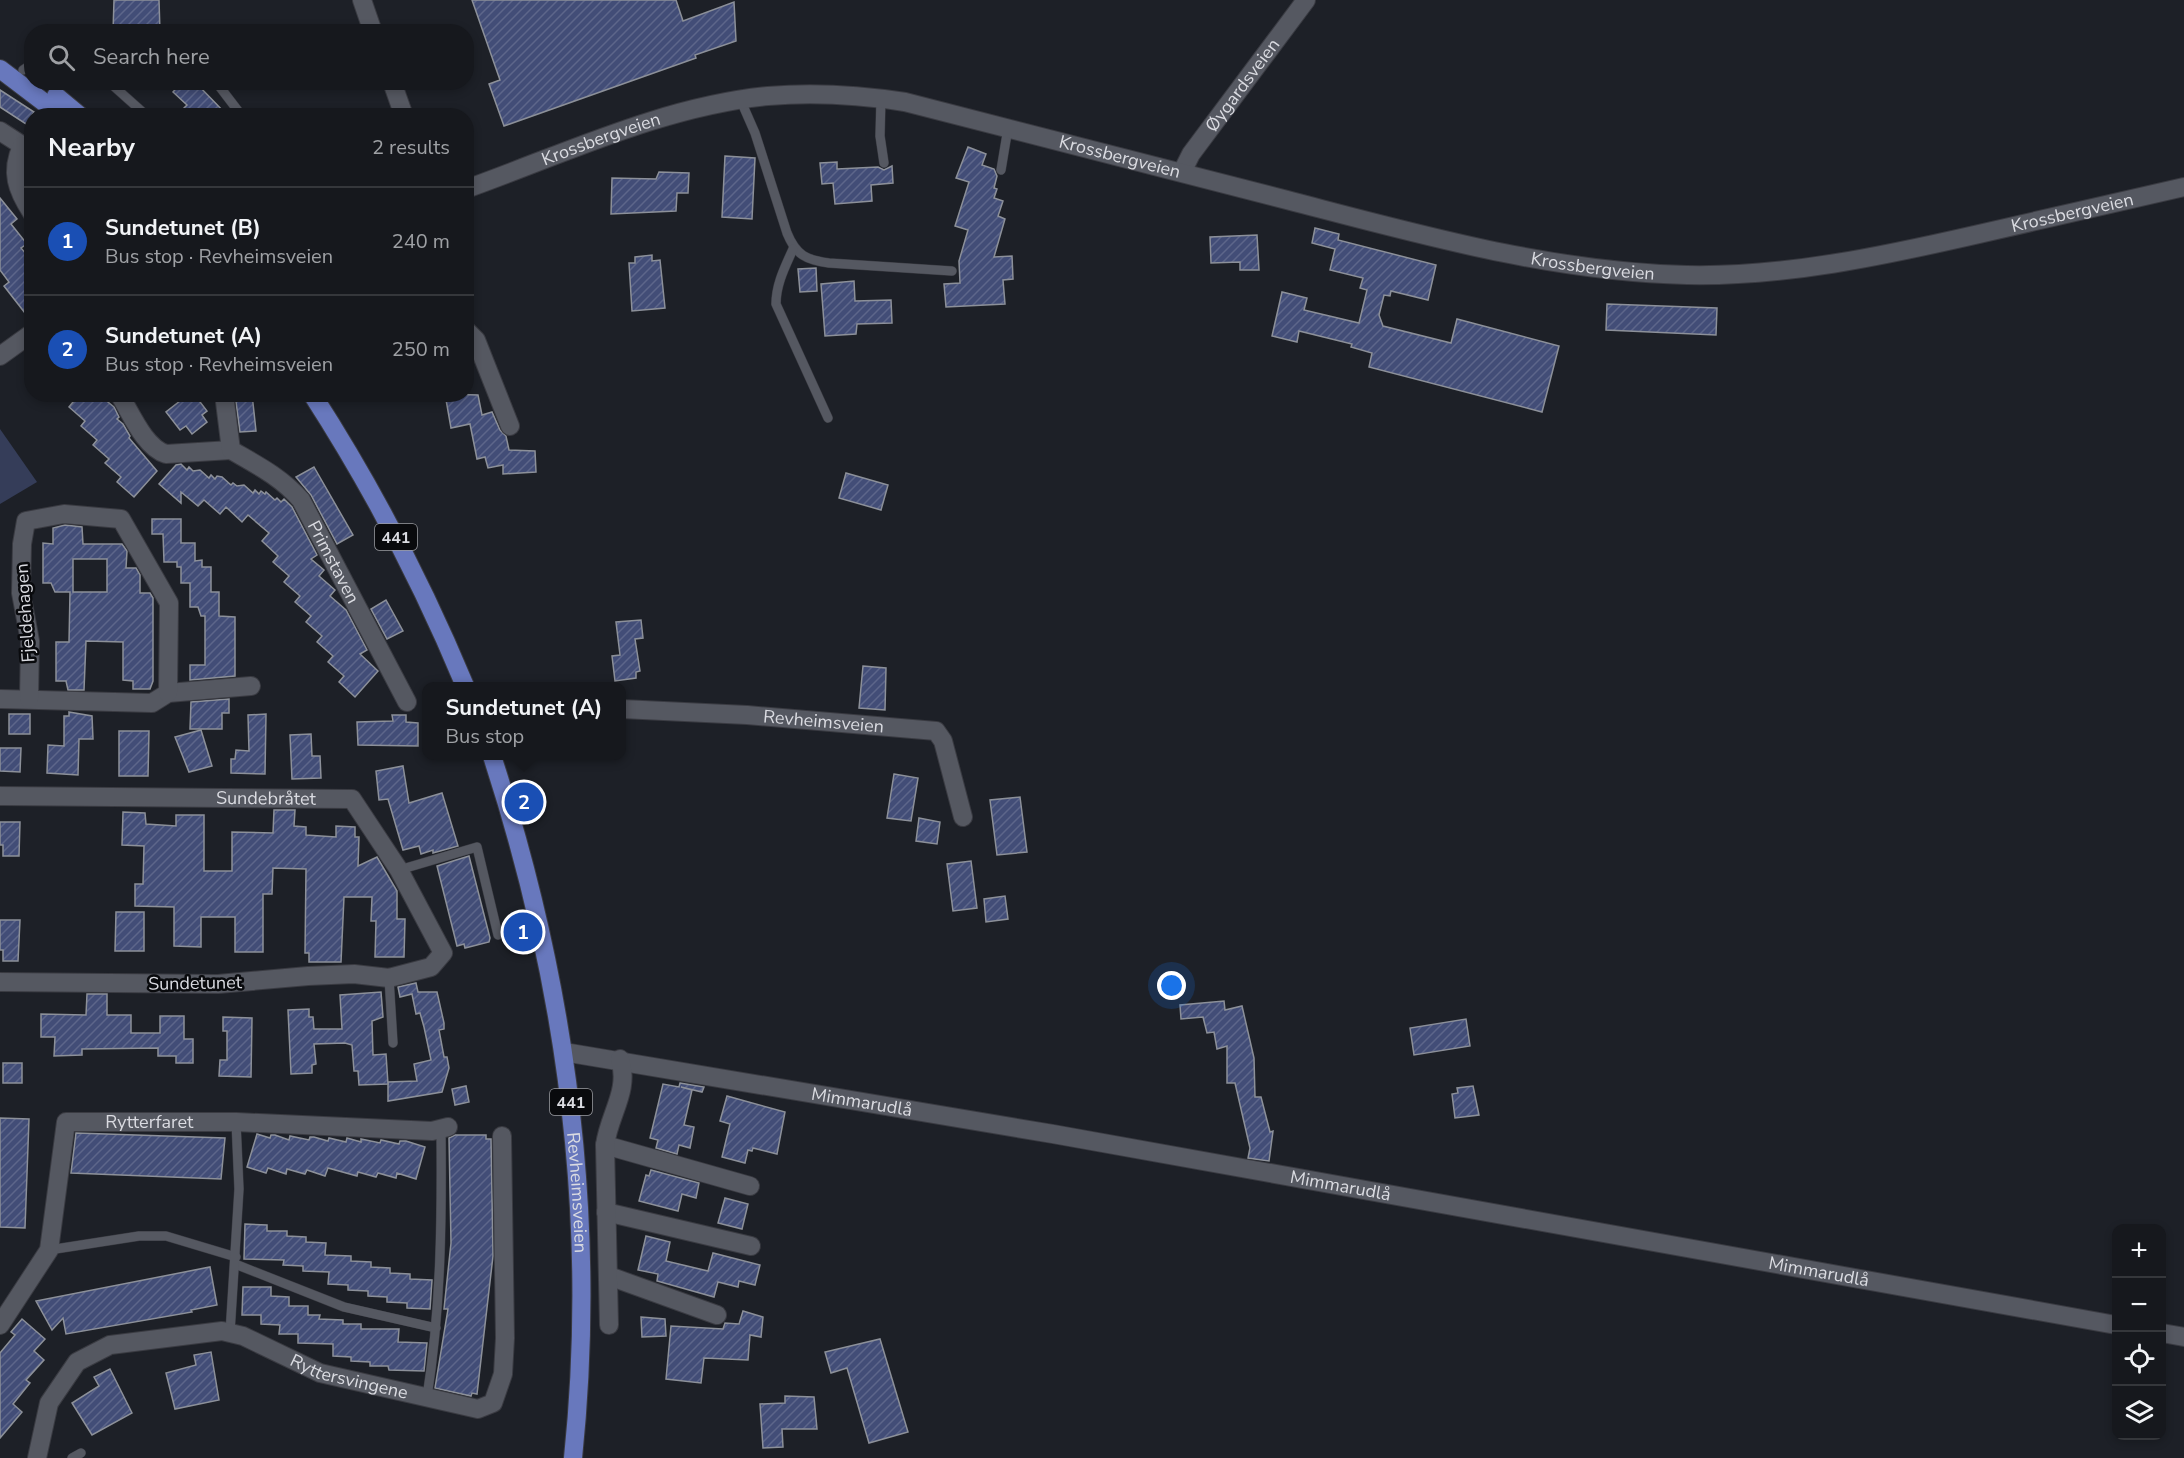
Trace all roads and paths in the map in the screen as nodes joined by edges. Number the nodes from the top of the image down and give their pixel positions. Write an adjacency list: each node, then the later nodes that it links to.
1 (362, 0): 3 (street)
2 (1306, 0): 26 (street, Øygardsveien)
3 (370, 24)
4 (0, 54): 5 (main road)
5 (24, 67)
6 (0, 69): 7 (main road)
7 (24, 87)
8 (28, 90): 15 (main road)
9 (49, 90): 16 (main road)
10 (118, 90): 17 (lane)
11 (222, 90): 18 (lane)
12 (395, 90): 19 (street)
13 (880, 98): 14 (street, Krossbergveien); 20 (street, Krossbergveien); 24 (lane)
14 (741, 100): 27 (street, Krossbergveien); 30 (lane)
15 (51, 108)
16 (70, 108)
17 (138, 108)
18 (236, 108)
19 (401, 108)
20 (1008, 128): 25 (lane); 26 (street, Krossbergveien)
21 (0, 131): 22 (street)
22 (24, 147)
23 (24, 154): 29 (street)
24 (884, 163)
25 (1001, 170)
26 (1182, 172): 28 (street, Krossbergveien)
27 (474, 186)
28 (2184, 187)
29 (24, 198)
30 (793, 249): 31 (lane); 38 (lane)
31 (952, 271)
32 (474, 338): 39 (street)
33 (24, 339): 34 (street)
34 (0, 356)
35 (124, 402): 40 (street)
36 (225, 402): 40 (street)
37 (317, 402): 41 (main road, 441)
38 (828, 418)
39 (510, 426)
40 (231, 450): 46 (street, Primstaven)
41 (463, 682)
42 (251, 686): 43 (street)
43 (168, 693): 45 (street); 45 (street, Fjeldehagen)
44 (0, 699): 45 (street)
45 (29, 699)
46 (407, 702)
47 (626, 710): 50 (street, Revheimsveien)
48 (493, 760): 57 (main road, Revheimsveien / 441)
49 (0, 796): 51 (street, Sundebråtet)
50 (963, 817)
51 (399, 870): 52 (lane); 53 (street, Sundebråtet)
52 (498, 935)
53 (443, 953): 54 (street, Sundetunet)
54 (389, 978): 55 (street, Sundetunet); 56 (lane)
55 (0, 982)
56 (393, 1043)
57 (564, 1052): 58 (street, Mimmarudlå); 79 (main road, Revheimsveien / 441)
58 (620, 1059): 62 (street, Revheimsveien); 71 (street, Mimmarudlå)
59 (236, 1122): 60 (street, Rytterfaret); 66 (street, Rytterfaret); 67 (lane)
60 (444, 1128): 73 (lane)
61 (502, 1136): 77 (street, Ryttersvingene)
62 (605, 1145): 63 (street); 64 (street, Revheimsveien)
63 (750, 1186)
64 (606, 1212): 65 (street); 68 (street, Revheimsveien)
65 (751, 1246)
66 (49, 1250): 67 (lane); 70 (street, Rytterfaret)
67 (236, 1260): 73 (lane); 74 (lane)
68 (609, 1276): 69 (street); 72 (street, Revheimsveien)
69 (717, 1315)
70 (0, 1324)
71 (2112, 1324)
72 (609, 1325)
73 (436, 1328): 77 (lane)
74 (230, 1333): 77 (street, Ryttersvingene); 78 (street, Ryttersvingene)
75 (2166, 1334): 76 (street)
76 (2184, 1337)
77 (427, 1397)
78 (37, 1458)
79 (573, 1458)

